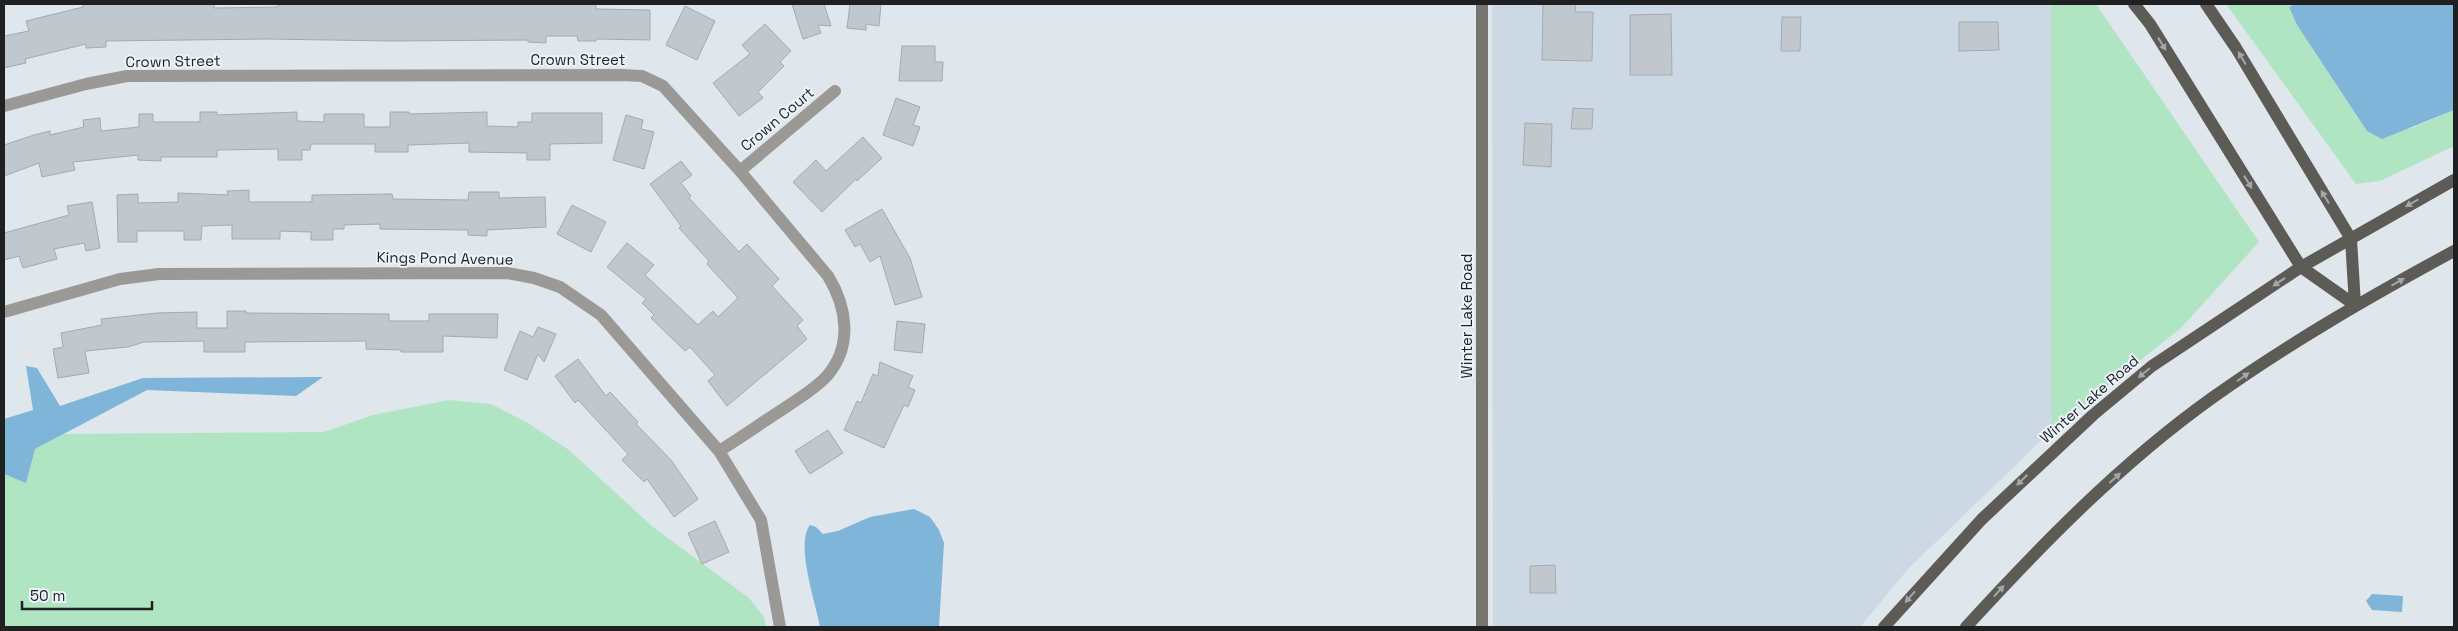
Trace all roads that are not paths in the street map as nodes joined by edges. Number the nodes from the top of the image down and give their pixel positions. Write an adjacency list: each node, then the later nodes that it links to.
1 (1482, 4): 15 (street, Winter Lake Road)
2 (2134, 4): 10 (main road, one-way to 10)
3 (2206, 4): 8 (main road, one-way to 3)
4 (834, 91): 6 (street, Crown Court)
5 (4, 106): 6 (street, Crown Street)
6 (740, 171): 13 (street, Crown Street)
7 (2454, 180): 8 (main road, Winter Lake Road, one-way to 8)
8 (2351, 239): 10 (main road, Winter Lake Road); 11 (main road)
9 (2454, 251): 11 (main road, one-way to 9)
10 (2301, 267): 11 (main road); 16 (main road, Winter Lake Road, one-way to 16)
11 (2355, 305): 17 (main road, one-way to 11)
12 (4, 312): 13 (street, Kings Pond Avenue)
13 (720, 451): 14 (street, Kings Pond Avenue)
14 (780, 627)
15 (1482, 627)
16 (1884, 627)
17 (1966, 627)

